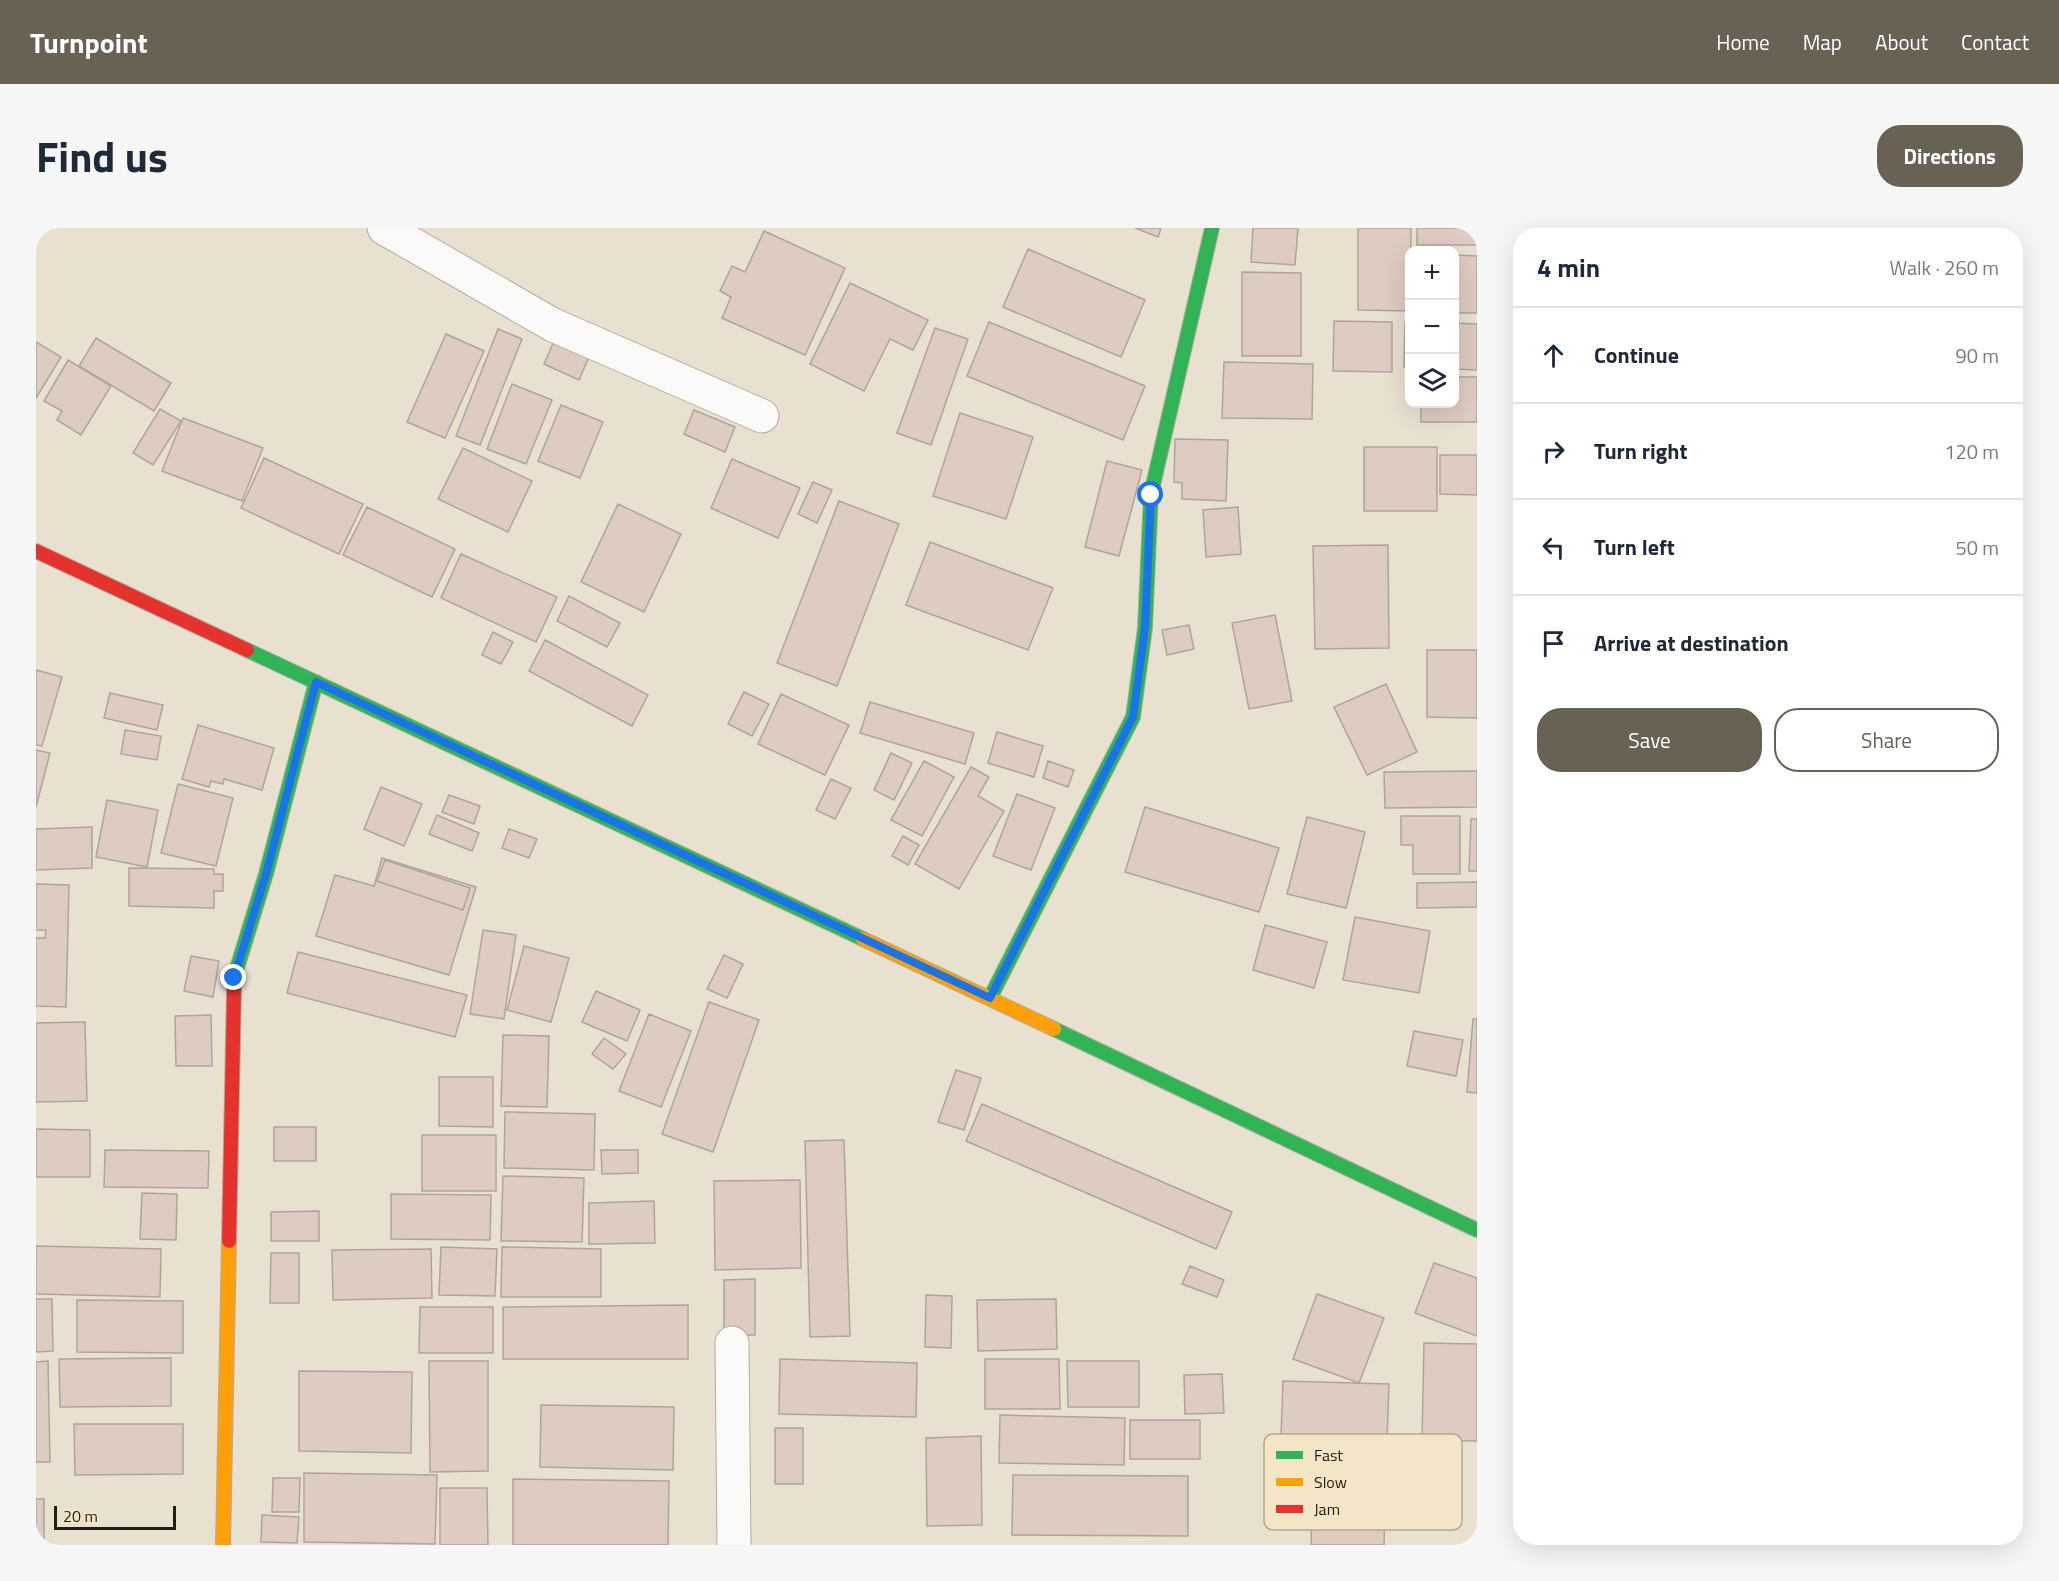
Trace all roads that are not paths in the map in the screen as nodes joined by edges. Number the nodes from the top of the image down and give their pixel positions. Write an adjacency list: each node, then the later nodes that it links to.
1 (384, 228): 3 (street)
2 (1212, 228): 6 (street)
3 (762, 416)
4 (36, 551): 5 (street)
5 (316, 682): 6 (street); 9 (street)
6 (990, 998): 7 (street)
7 (1477, 1230)
8 (732, 1343): 10 (street)
9 (223, 1545)
10 (734, 1545)

